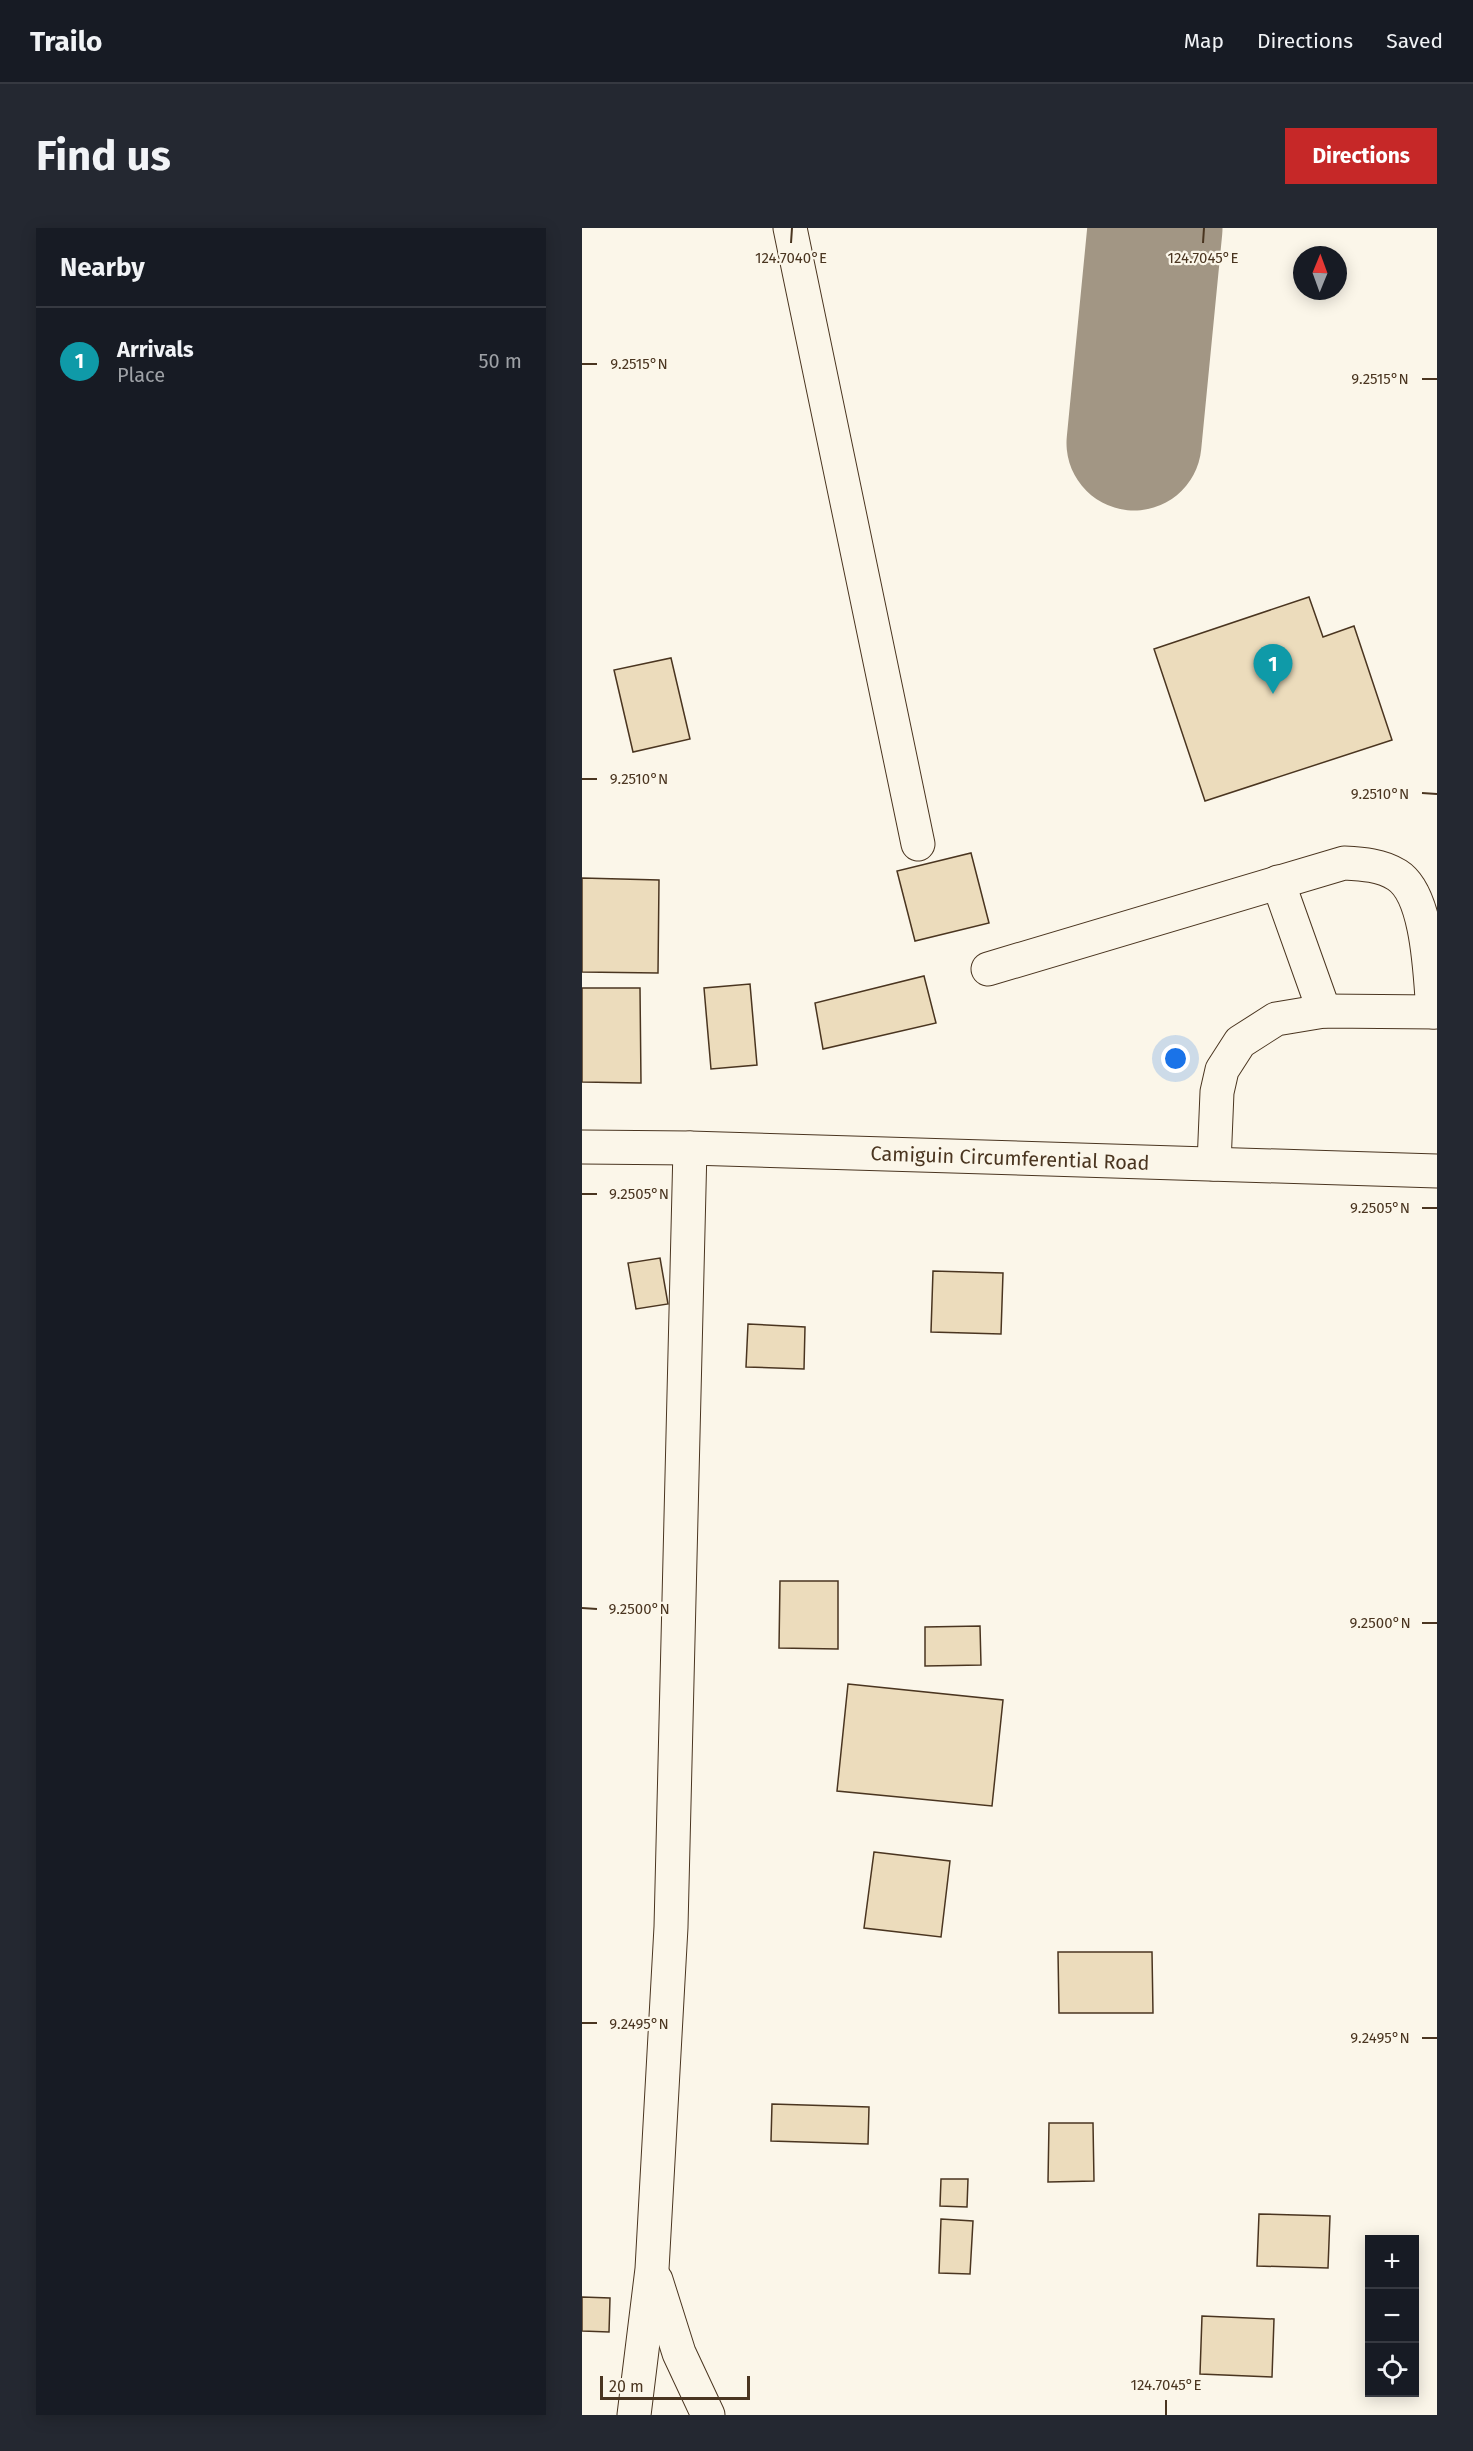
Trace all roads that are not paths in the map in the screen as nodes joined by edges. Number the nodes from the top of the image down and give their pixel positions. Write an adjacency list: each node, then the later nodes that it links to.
1 (790, 228): 2 (street)
2 (918, 843)
3 (1278, 882): 4 (street); 5 (street); 6 (street)
4 (988, 969)
5 (1324, 1011): 6 (street); 9 (street)
6 (1435, 1012)
7 (582, 1147): 8 (street, Camiguin Circumferential Road)
8 (690, 1148): 9 (street, Camiguin Circumferential Road); 11 (street)
9 (1214, 1164): 10 (street, Camiguin Circumferential Road)
10 (1437, 1171)
11 (652, 2269): 12 (street); 13 (street)
12 (634, 2415)
13 (708, 2415)

